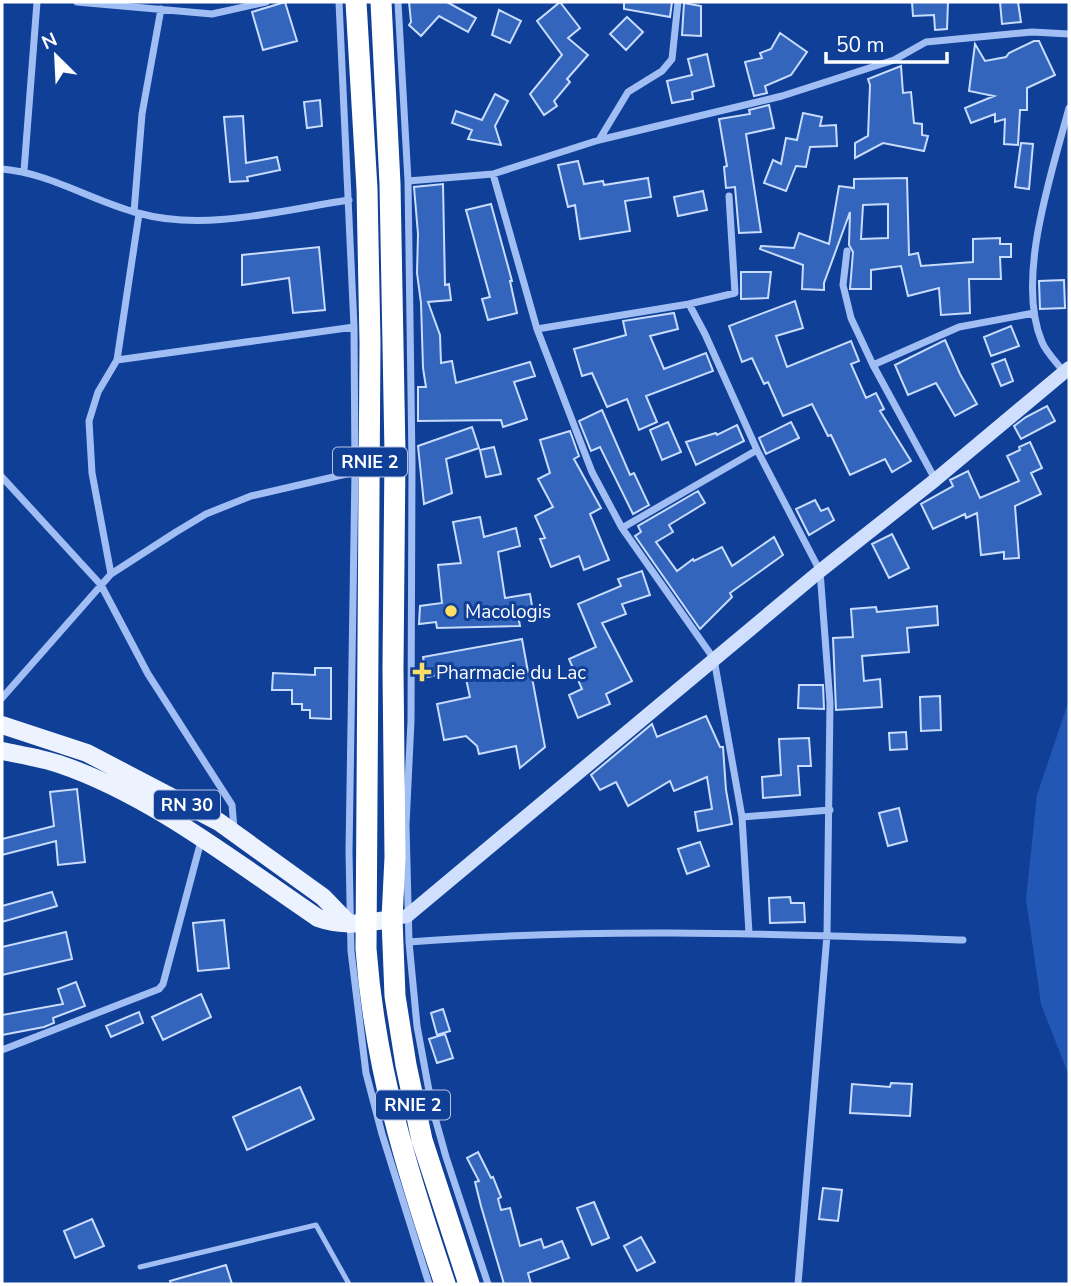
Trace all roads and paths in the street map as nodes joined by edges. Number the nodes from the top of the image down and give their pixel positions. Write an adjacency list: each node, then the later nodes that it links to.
1 (37, 2): 14 (street)
2 (77, 2): 9 (street)
3 (266, 2): 9 (street)
4 (340, 2): 18 (street)
5 (356, 2): 45 (highway, RNIE 2 / RNIE 2)
6 (381, 2): 44 (highway, RNIE 2 / RNIE 2)
7 (398, 2): 16 (street)
8 (678, 2): 12 (street)
9 (161, 9): 19 (street)
10 (1069, 34): 12 (street)
11 (1069, 108): 22 (street)
12 (599, 140): 15 (street)
13 (2, 169): 14 (street)
14 (24, 171): 19 (street)
15 (493, 174): 16 (street); 24 (street)
16 (408, 181): 44 (street)
17 (729, 196): 21 (street)
18 (349, 200): 19 (street); 23 (street)
19 (136, 213): 25 (street)
20 (847, 251): 26 (street)
21 (689, 304): 24 (street); 28 (street)
22 (1034, 313): 26 (street); 27 (street)
23 (354, 327): 25 (street); 29 (street)
24 (537, 329): 32 (street)
25 (117, 360): 34 (street)
26 (873, 365): 31 (street)
27 (1066, 370): 31 (street)
28 (757, 450): 32 (street); 33 (street)
29 (355, 472): 34 (street); 45 (street)
30 (2, 477): 35 (street)
31 (936, 480): 33 (street)
32 (622, 528): 36 (street)
33 (820, 571): 36 (street); 40 (street)
34 (111, 574): 35 (street)
35 (101, 585): 37 (street); 42 (street)
36 (714, 659): 41 (street); 44 (street)
37 (2, 698)
38 (2, 725): 42 (main road, RN 30 / RN 30)
39 (2, 751): 43 (main road, RN 30)
40 (830, 810): 41 (street); 47 (street)
41 (742, 817): 46 (street)
42 (234, 833): 45 (main road, RN 30 / RN 30)
43 (202, 837): 45 (main road, RN 30); 50 (street)
44 (400, 918): 45 (main road); 49 (street); 55 (highway, RNIE 2 / RNIE 2)
45 (357, 924): 53 (street); 54 (highway, RNIE 2 / RNIE 2)
46 (750, 933): 47 (street); 49 (street)
47 (827, 935): 48 (street); 57 (street)
48 (962, 940)
49 (409, 942): 56 (street)
50 (2, 1050)
51 (140, 1267): 52 (lane)
52 (349, 1284)
53 (429, 1284)
54 (445, 1284)
55 (468, 1284)
56 (488, 1284)
57 (798, 1284)

